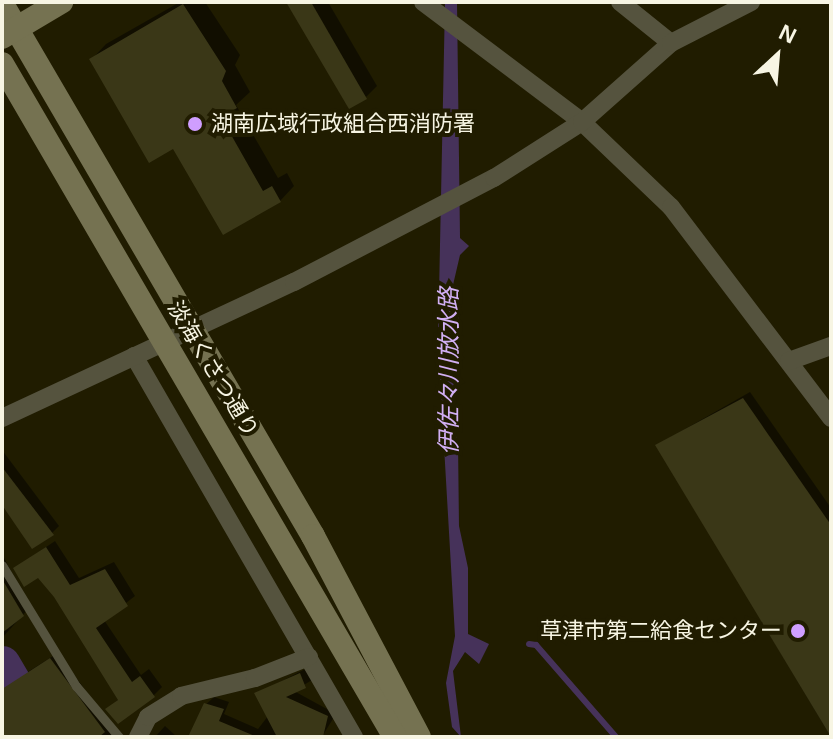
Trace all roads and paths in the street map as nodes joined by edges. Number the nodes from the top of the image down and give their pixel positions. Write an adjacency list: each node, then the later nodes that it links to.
1 (61, 2): 6 (street)
2 (423, 2): 9 (street)
3 (620, 2): 7 (street)
4 (751, 2): 7 (street)
5 (2, 4): 6 (street, 淡海くさつ通り)
6 (9, 32): 10 (street, 淡海くさつ通り)
7 (671, 43): 9 (street)
8 (2, 64): 11 (street, 淡海くさつ通り)
9 (582, 122): 10 (street); 14 (street)
10 (188, 329): 11 (street); 23 (street, 淡海くさつ通り)
11 (161, 342): 13 (street); 22 (street, 淡海くさつ通り)
12 (831, 346): 14 (street)
13 (134, 356): 15 (street); 18 (street)
14 (789, 361): 16 (street)
15 (2, 418)
16 (831, 418)
17 (2, 565): 19 (lane)
18 (309, 657): 20 (street); 21 (street)
19 (119, 737)
20 (138, 737)
21 (354, 737)
22 (395, 737)
23 (419, 737)

